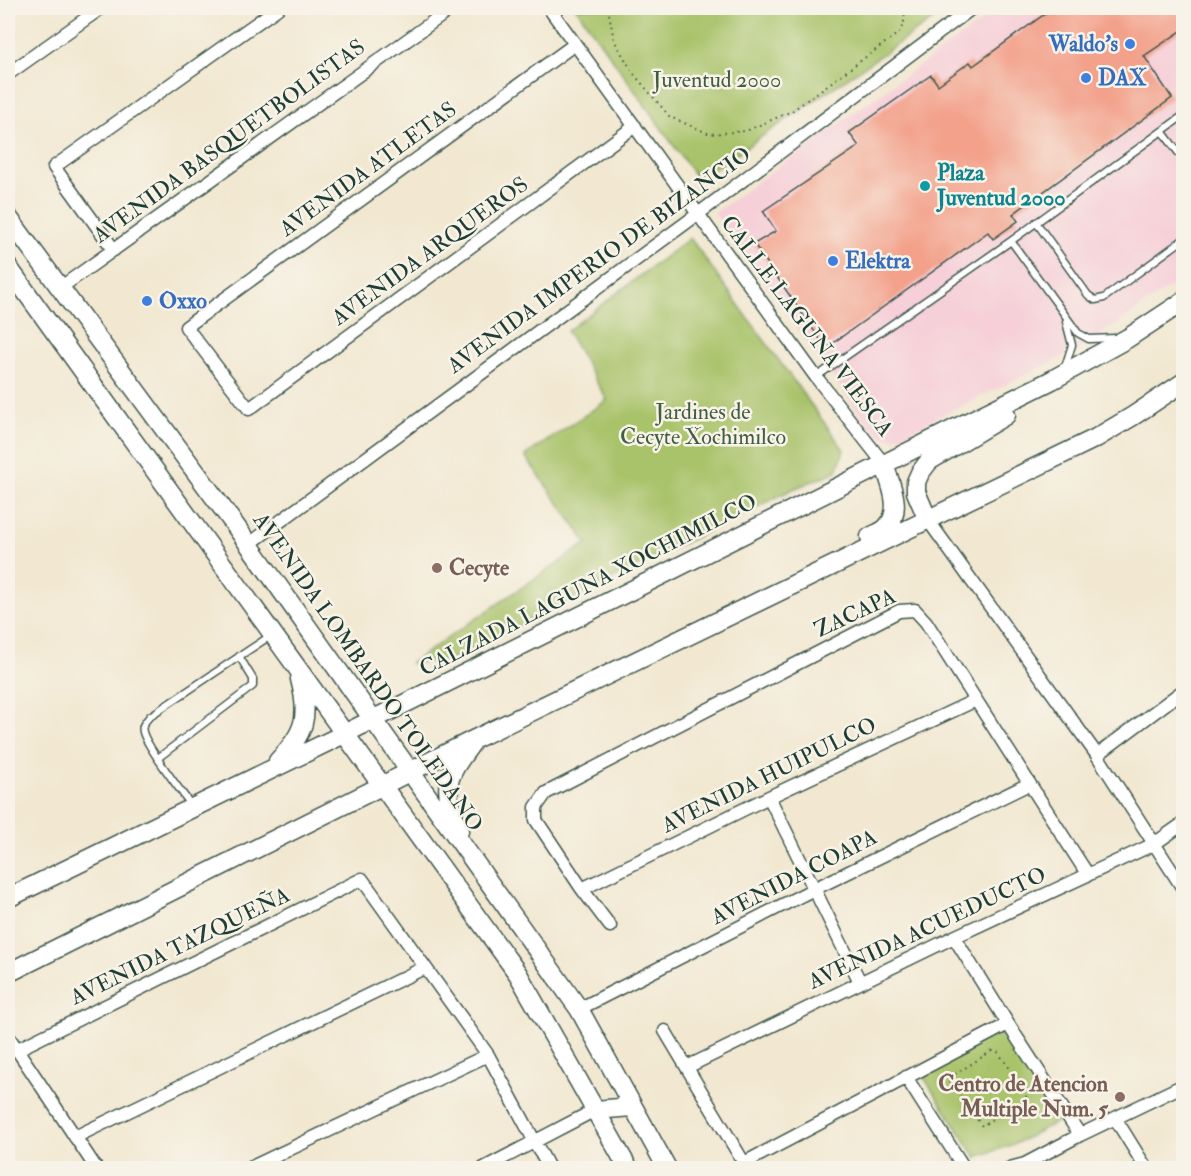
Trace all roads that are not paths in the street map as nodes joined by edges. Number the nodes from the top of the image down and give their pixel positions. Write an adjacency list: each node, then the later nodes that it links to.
1 (101, 8): 7 (street)
2 (278, 8): 18 (street)
3 (452, 8): 18 (street, AVENIDA BASQUETBOLISTAS)
4 (549, 8): 6 (street, CALLE LAGUNA VIESCA)
5 (972, 8): 12 (street, AVENIDA IMPERIO DE BIZANCIO)
6 (575, 44): 9 (street, CALLE LAGUNA VIESCA); 28 (street, AVENIDA ATLETAS)
7 (8, 75)
8 (1184, 115): 10 (lane)
9 (635, 126): 12 (street, CALLE LAGUNA VIESCA); 28 (street, AVENIDA ARQUEROS)
10 (1162, 131): 11 (lane); 14 (lane)
11 (1184, 160)
12 (698, 214): 25 (street, CALLE LAGUNA VIESCA); 31 (street, AVENIDA IMPERIO DE BIZANCIO)
13 (8, 217): 20 (main road, AVENIDA LOMBARDO TOLEDANO)
14 (1036, 222): 16 (lane); 17 (lane)
15 (8, 232): 20 (main road)
16 (1184, 239)
17 (1011, 241): 22 (lane); 25 (lane)
18 (114, 250): 20 (street, AVENIDA BASQUETBOLISTAS)
19 (8, 267): 33 (main road)
20 (57, 284): 31 (main road, AVENIDA LOMBARDO TOLEDANO)
21 (1184, 301): 23 (main road, CALZADA LAGUNA XOCHIMILCO)
22 (1065, 318): 23 (lane); 26 (lane)
23 (1128, 338): 24 (main road, CALZADA LAGUNA XOCHIMILCO)
24 (1090, 360): 26 (main road, CALZADA LAGUNA XOCHIMILCO); 30 (main road)
25 (816, 377): 29 (street, CALLE LAGUNA VIESCA)
26 (1052, 380): 29 (main road, CALZADA LAGUNA XOCHIMILCO)
27 (1184, 382): 30 (main road)
28 (249, 409)
29 (884, 464): 32 (main road); 38 (main road, CALZADA LAGUNA XOCHIMILCO)
30 (928, 520): 32 (main road); 41 (street)
31 (248, 545): 38 (main road, AVENIDA LOMBARDO TOLEDANO)
32 (709, 625): 40 (main road)
33 (272, 635): 34 (lane); 35 (main road)
34 (239, 656): 42 (lane); 42 (lane)
35 (297, 668): 39 (main road); 43 (main road)
36 (1184, 690): 41 (street)
37 (976, 700): 45 (street, ZACAPA); 47 (street, AVENIDA HUIPULCO); 53 (street, ZACAPA)
38 (373, 719): 39 (main road, CALZADA LAGUNA XOCHIMILCO); 44 (main road, AVENIDA LOMBARDO TOLEDANO)
39 (344, 734): 43 (main road, CALZADA LAGUNA XOCHIMILCO); 46 (main road)
40 (475, 739): 44 (main road); 51 (main road)
41 (1097, 755): 50 (street)
42 (158, 758): 48 (lane)
43 (269, 771): 48 (main road, CALZADA LAGUNA XOCHIMILCO)
44 (409, 772): 46 (main road); 51 (main road, AVENIDA LOMBARDO TOLEDANO)
45 (1029, 784): 52 (street, ZACAPA); 54 (street, AVENIDA COAPA)
46 (382, 786): 60 (main road); 72 (main road)
47 (769, 797): 53 (street, AVENIDA HUIPULCO); 54 (street)
48 (193, 808): 56 (main road, CALZADA LAGUNA XOCHIMILCO)
49 (1184, 823): 50 (street, AVENIDA ACUEDUCTO)
50 (1154, 844): 52 (street, AVENIDA ACUEDUCTO); 55 (street)
51 (465, 849): 62 (main road, AVENIDA LOMBARDO TOLEDANO)
52 (1088, 875): 58 (street, AVENIDA ACUEDUCTO)
53 (582, 889): 57 (street)
54 (814, 889): 61 (street); 62 (street, AVENIDA COAPA)
55 (1184, 890)
56 (8, 898)
57 (610, 926)
58 (954, 937): 61 (street, AVENIDA ACUEDUCTO); 63 (street)
59 (424, 968): 66 (street, AVENIDA TAZQUEÑA); 67 (street); 75 (street)
60 (8, 973)
61 (860, 982): 68 (street, AVENIDA ACUEDUCTO)
62 (579, 1009): 71 (main road, AVENIDA LOMBARDO TOLEDANO)
63 (1008, 1024): 69 (street); 74 (street)
64 (665, 1031): 68 (street)
65 (8, 1036): 66 (street)
66 (16, 1050): 75 (street)
67 (488, 1055): 76 (street); 79 (street)
68 (687, 1067): 69 (street)
69 (906, 1077): 84 (street)
70 (1184, 1085): 73 (street)
71 (632, 1107): 72 (main road); 83 (main road, AVENIDA LOMBARDO TOLEDANO)
72 (595, 1110): 76 (street); 82 (main road)
73 (1115, 1118): 74 (street); 86 (street)
74 (1080, 1135): 77 (street)
75 (75, 1137): 78 (street)
76 (535, 1143): 80 (street); 81 (street)
77 (1026, 1166): 85 (street)
78 (96, 1168)
79 (250, 1168)
80 (484, 1168)
81 (549, 1168)
82 (628, 1168)
83 (667, 1168)
84 (964, 1168)
85 (1010, 1168)
86 (1146, 1168)

